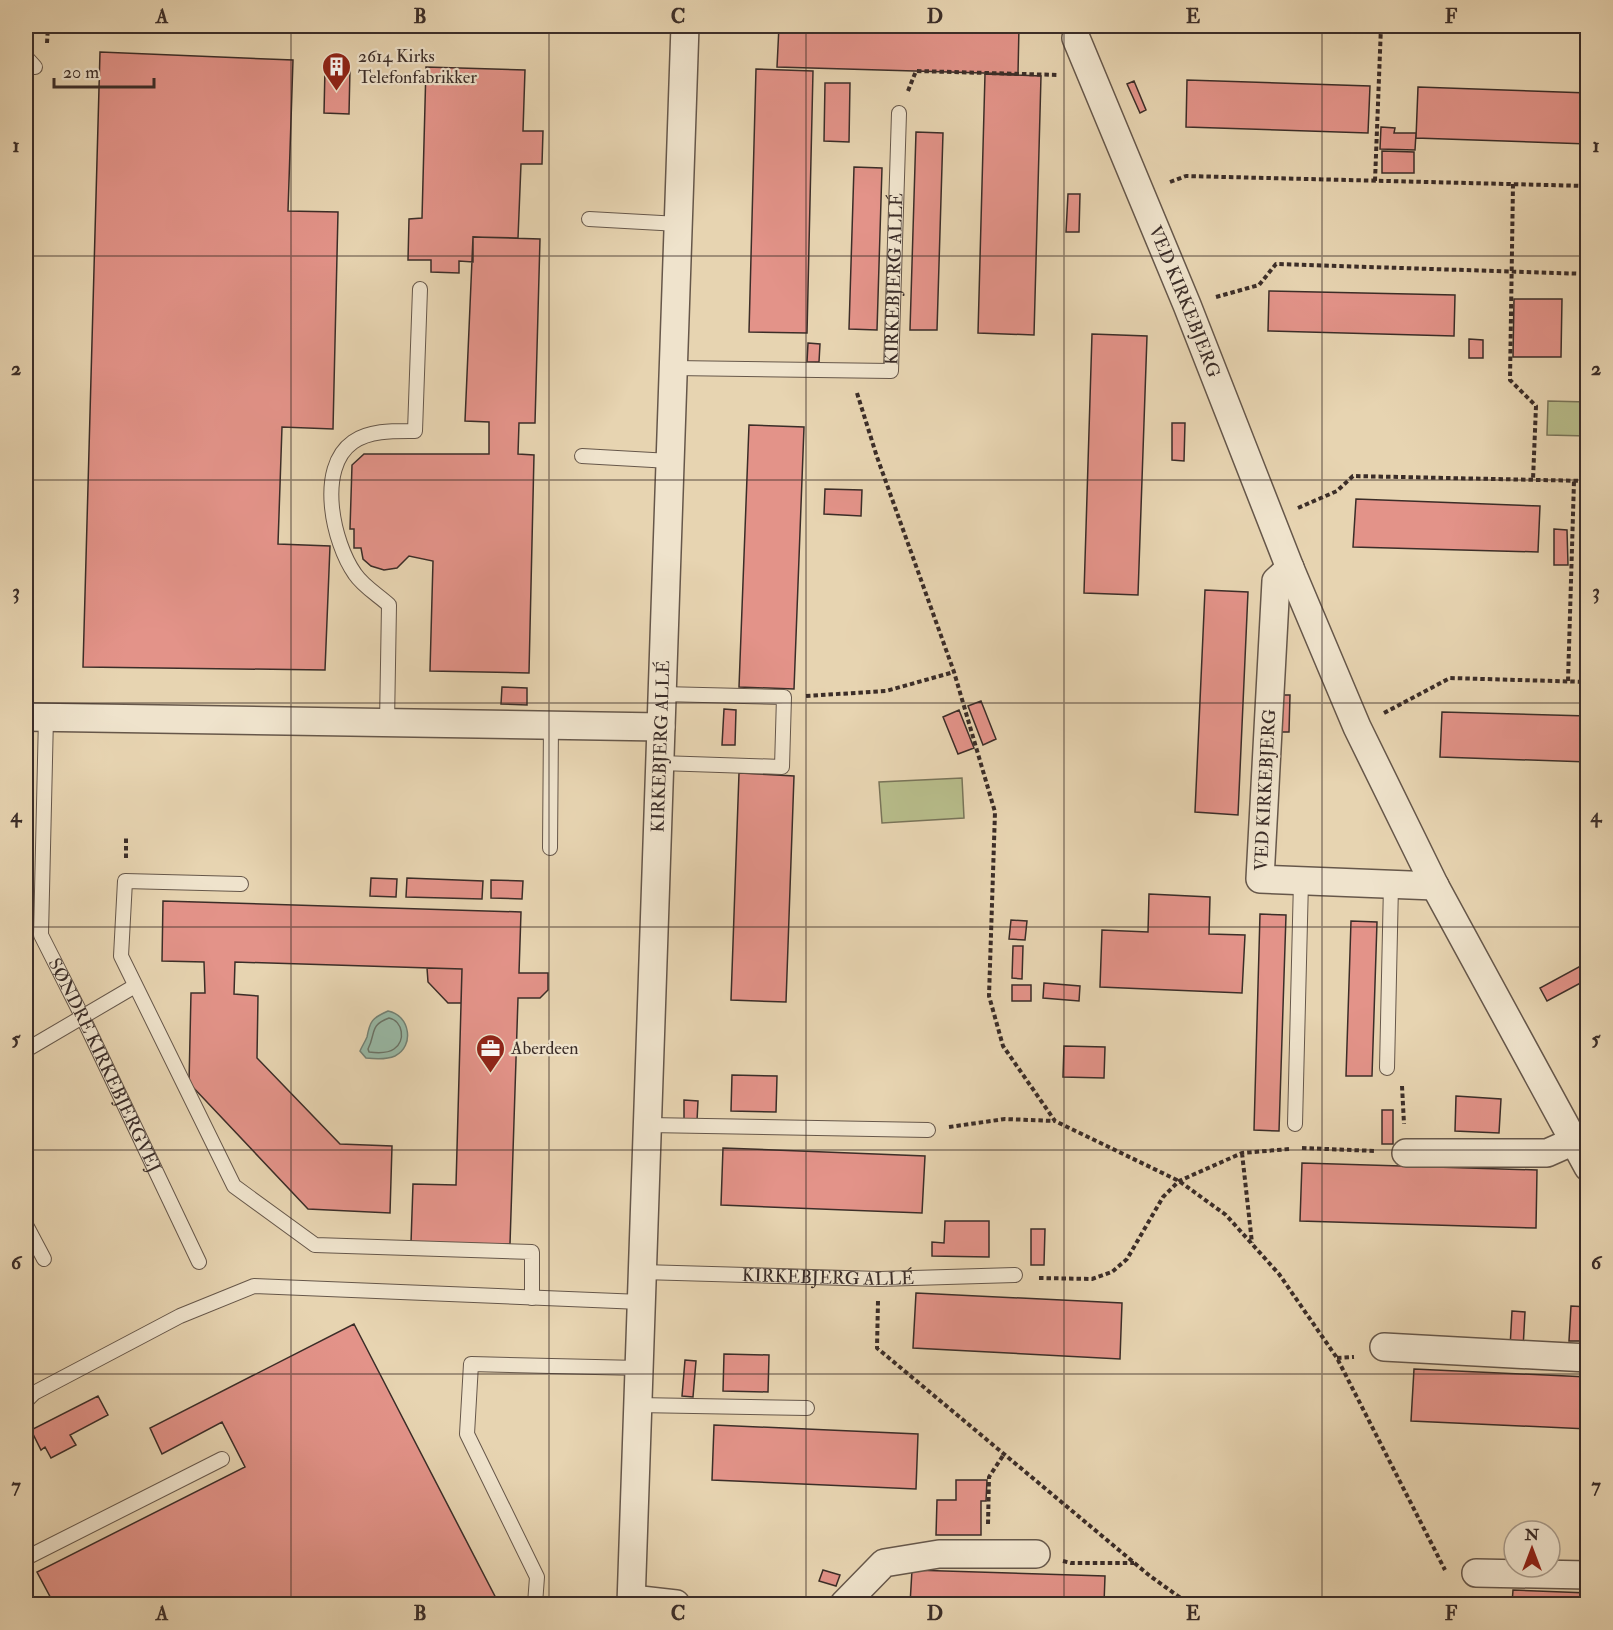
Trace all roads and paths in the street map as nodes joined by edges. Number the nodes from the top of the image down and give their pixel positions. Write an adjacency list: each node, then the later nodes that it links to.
1 (685, 26): 11 (street, KIRKEBJERG ALLÉ)
2 (1381, 26): 6 (path)
3 (1076, 38): 4 (street, VED KIRKEBJERG)
4 (1092, 76): 5 (path); 9 (street, VED KIRKEBJERG)
5 (899, 113): 17 (lane, KIRKEBJERG ALLÉ)
6 (1375, 181): 7 (path); 9 (path)
7 (1513, 184): 8 (path); 12 (path)
8 (1587, 186)
9 (1141, 192): 15 (street, VED KIRKEBJERG)
10 (589, 219): 11 (lane)
11 (679, 224): 16 (street, KIRKEBJERG ALLÉ)
12 (1512, 272): 13 (path); 15 (path); 20 (path)
13 (1587, 274)
14 (420, 289): 31 (lane)
15 (1187, 305): 23 (street, VED KIRKEBJERG)
16 (674, 368): 17 (lane, KIRKEBJERG ALLÉ); 19 (street, KIRKEBJERG ALLÉ)
17 (850, 371): 25 (path)
18 (582, 456): 19 (lane)
19 (670, 461): 28 (street, KIRKEBJERG ALLÉ)
20 (1533, 480): 21 (path); 23 (path)
21 (1574, 481): 22 (path); 26 (path)
22 (1587, 481)
23 (1271, 520): 24 (street, VED KIRKEBJERG)
24 (1290, 567): 34 (street, VED KIRKEBJERG); 37 (street, VED KIRKEBJERG)
25 (954, 672): 29 (path); 45 (path)
26 (1568, 681): 27 (path); 34 (path)
27 (1587, 682)
28 (662, 694): 29 (lane); 33 (street, KIRKEBJERG ALLÉ)
29 (784, 698): 35 (lane)
30 (36, 717): 31 (street, SØNDRE KIRKEBJERGVEJ); 42 (lane, SØNDRE KIRKEBJERGVEJ)
31 (387, 723): 32 (street, SØNDRE KIRKEBJERGVEJ)
32 (551, 725): 33 (street, SØNDRE KIRKEBJERGVEJ); 36 (lane)
33 (661, 727): 35 (street, KIRKEBJERG ALLÉ)
34 (1357, 727): 40 (street, VED KIRKEBJERG)
35 (660, 763): 47 (street, KIRKEBJERG ALLÉ)
36 (549, 848)
37 (1301, 881): 39 (street, VED KIRKEBJERG); 46 (lane)
38 (241, 884): 41 (lane)
39 (1391, 885): 40 (street, VED KIRKEBJERG); 44 (lane)
40 (1435, 886): 49 (street, VED KIRKEBJERG)
41 (135, 986): 42 (lane); 61 (lane)
42 (83, 1018): 43 (lane); 57 (lane, SØNDRE KIRKEBJERGVEJ)
43 (26, 1050)
44 (1387, 1068): 51 (path)
45 (1055, 1121): 48 (path); 53 (path)
46 (1294, 1124)
47 (648, 1125): 48 (lane); 58 (street, KIRKEBJERG ALLÉ)
48 (928, 1130)
49 (1574, 1141): 51 (street); 52 (street, VED KIRKEBJERG)
50 (1242, 1153): 51 (path); 53 (path); 55 (path)
51 (1406, 1153)
52 (1587, 1167)
53 (1179, 1181): 55 (path); 59 (path)
54 (26, 1225): 56 (lane)
55 (1252, 1244): 77 (path)
56 (44, 1259)
57 (199, 1262)
58 (642, 1272): 60 (lane, KIRKEBJERG ALLÉ); 62 (street, KIRKEBJERG ALLÉ)
59 (1015, 1275): 60 (lane, KIRKEBJERG ALLÉ)
60 (879, 1279): 69 (path)
61 (532, 1298): 62 (lane); 66 (lane)
62 (641, 1302): 65 (street, KIRKEBJERG ALLÉ)
63 (1384, 1347): 64 (street)
64 (1587, 1358)
65 (639, 1368): 67 (street, KIRKEBJERG ALLÉ); 81 (lane)
66 (26, 1401)
67 (637, 1405): 68 (lane); 79 (street, KIRKEBJERG ALLÉ)
68 (807, 1407)
69 (1004, 1454): 71 (path); 74 (path)
70 (222, 1459): 73 (lane)
71 (987, 1554): 72 (street); 83 (street)
72 (1036, 1554): 74 (path)
73 (26, 1558)
74 (1135, 1563): 84 (path)
75 (1476, 1574): 76 (street)
76 (1587, 1575)
77 (1448, 1576)
78 (1454, 1592): 80 (path)
79 (632, 1602): 82 (street)
80 (1457, 1602): 85 (path)
81 (535, 1605)
82 (676, 1605)
83 (844, 1605)
84 (1189, 1605)
85 (1449, 1605)

